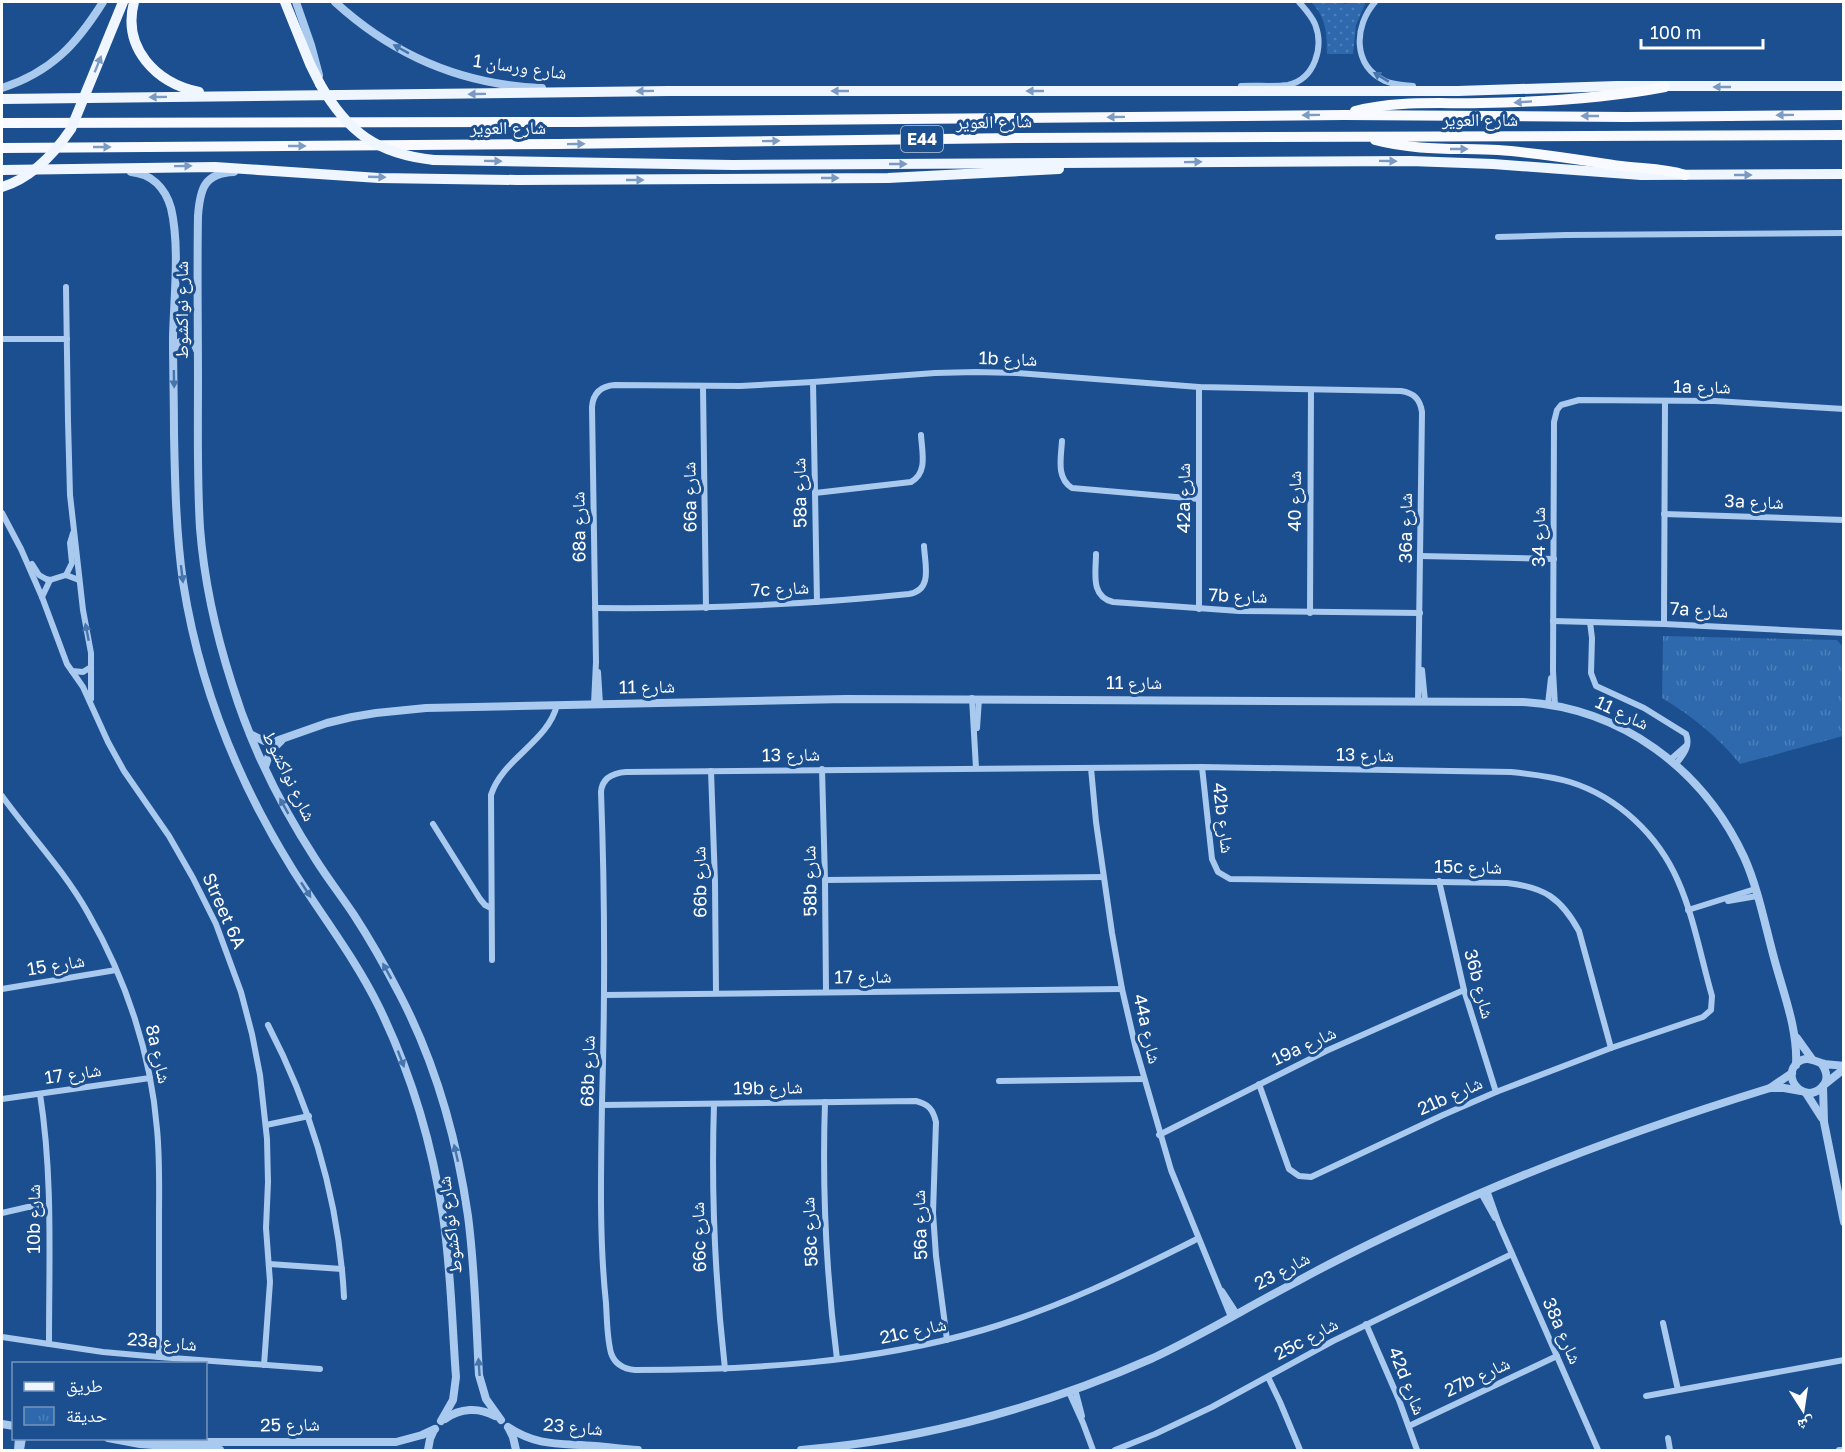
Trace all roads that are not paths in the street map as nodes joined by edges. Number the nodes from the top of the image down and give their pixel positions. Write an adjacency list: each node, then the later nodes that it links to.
1 (104, 2): 12 (street)
2 (123, 2): 30 (main road, one-way to 2, bridge)
3 (134, 2): 16 (main road)
4 (285, 2): 9 (main road)
5 (296, 2): 9 (street)
6 (335, 2): 15 (street, شارع ورسان 1, one-way to 6)
7 (1299, 2): 13 (street)
8 (1376, 2): 14 (street, one-way to 8)
9 (320, 84): 24 (main road, one-way to 24, bridge)
10 (1844, 86): 11 (main road, one-way to 11)
11 (1665, 87): 14 (main road); 18 (highway, one-way to 18)
12 (2, 88)
13 (1199, 92): 14 (main road); 15 (main road, one-way to 15)
14 (1458, 92)
15 (578, 93): 16 (main road, one-way to 16)
16 (238, 96): 17 (main road, one-way to 17)
17 (2, 99)
18 (1344, 115): 19 (highway, شارع العوير / E44, one-way to 18); 20 (highway, شارع العوير / E44, one-way to 20)
19 (1844, 115)
20 (2, 123)
21 (1844, 135): 22 (highway, شارع العوير / E44)
22 (1360, 136): 23 (highway, شارع العوير / E44, one-way to 22); 29 (highway, one-way to 29)
23 (2, 148)
24 (1134, 163): 27 (main road, one-way to 24); 29 (main road, one-way to 29)
25 (82, 169): 26 (main road); 27 (main road, one-way to 27); 36 (street, شارع نواكشوط)
26 (2, 170)
27 (278, 172): 37 (street, شارع نواكشوط)
28 (1844, 174): 29 (main road, one-way to 28)
29 (1685, 175)
30 (2, 187)
31 (1844, 233): 32 (street)
32 (1498, 237)
33 (66, 287): 35 (street)
34 (2, 339): 35 (street)
35 (67, 339): 54 (street)
36 (173, 352): 37 (street); 162 (street, شارع نواكشوط, one-way to 162)
37 (198, 353): 82 (street, شارع نواكشوط)
38 (813, 382): 39 (street, 1b شارع); 40 (street, 1b شارع); 49 (street, 58a شارع)
39 (703, 387): 42 (street, 1b شارع); 66 (street, 66a شارع)
40 (1199, 387): 41 (street, 1b شارع); 50 (street, 42a شارع)
41 (1311, 390): 43 (street, 1b شارع); 68 (street, شارع 40)
42 (597, 391): 65 (street, 68a شارع)
43 (1417, 397): 58 (street, 36a شارع)
44 (1665, 401): 45 (street, 1a شارع); 46 (street, 1a شارع); 52 (street)
45 (1561, 405): 59 (street, شارع 34)
46 (1844, 409)
47 (921, 435): 49 (street)
48 (1062, 441): 50 (street)
49 (815, 493): 64 (street, 58a شارع)
50 (1199, 499): 67 (street, 42a شارع)
51 (2, 513): 56 (street, Street 6A)
52 (1664, 514): 53 (street, 3a شارع); 72 (street)
53 (1844, 520)
54 (74, 532): 60 (street); 62 (street)
55 (924, 546): 64 (street, 7c شارع)
56 (21, 549): 61 (street); 63 (street, Street 6A)
57 (1096, 554): 67 (street, 7b شارع)
58 (1420, 556): 59 (street); 69 (street, 36a شارع)
59 (1554, 559): 70 (street, شارع 34)
60 (66, 575): 61 (street); 62 (street)
61 (50, 580): 63 (street)
62 (79, 580): 74 (street, one-way to 62)
63 (42, 597): 75 (street, Street 6A)
64 (817, 602): 66 (street, 7c شارع)
65 (595, 608): 66 (street, 7c شارع); 78 (street, 68a شارع)
66 (706, 608)
67 (1199, 609): 68 (street, 7b شارع)
68 (1310, 613): 69 (street, 7b شارع)
69 (1420, 613): 77 (street, 36a شارع)
70 (1553, 621): 71 (street, 7a شارع); 80 (street, شارع 34)
71 (1593, 622): 72 (street, 7a شارع); 84 (street)
72 (1664, 624): 73 (street, 7a شارع)
73 (1844, 633)
74 (91, 667): 75 (street); 81 (street)
75 (71, 671): 81 (street, Street 6A)
76 (976, 699): 77 (street, شارع 11); 78 (street, شارع 11); 87 (street)
77 (1422, 701): 80 (street, شارع 11)
78 (597, 704): 79 (street, شارع 11)
79 (557, 705): 83 (street, شارع 11); 99 (street)
80 (1551, 705): 84 (street, شارع 11)
81 (95, 711): 132 (street, Street 6A)
82 (250, 734): 83 (street); 85 (street, شارع نواكشوط)
83 (280, 741): 85 (street)
84 (1674, 762): 98 (street, شارع 11)
85 (264, 767): 161 (street, شارع نواكشوط, one-way to 85)
86 (1202, 767): 88 (street, شارع 13); 94 (street, 42b شارع); 100 (street, شارع 13)
87 (976, 768): 88 (street, شارع 13); 89 (street, شارع 13)
88 (1091, 768): 95 (street, 44a شارع)
89 (822, 769): 90 (street, شارع 13); 96 (street, 58b شارع)
90 (711, 771): 91 (street, شارع 13); 107 (street, 66b شارع)
91 (608, 777): 108 (street, 68b شارع)
92 (2, 796): 102 (street, 8a شارع)
93 (433, 824): 99 (street)
94 (1218, 872): 97 (street, 15c شارع)
95 (1103, 878): 96 (street); 104 (street, 44a شارع)
96 (825, 880): 106 (street, 58b شارع)
97 (1439, 881): 105 (street, 36b شارع); 112 (street, 15c شارع)
98 (1756, 893): 100 (street); 111 (street, شارع 11)
99 (491, 908): 101 (street)
100 (1688, 910): 109 (street, شارع 13)
101 (492, 960)
102 (116, 970): 103 (street, شارع 15); 116 (street, 8a شارع)
103 (2, 989)
104 (1122, 989): 106 (street, شارع 17); 117 (street, 44a شارع)
105 (1464, 990): 119 (street, 19a شارع); 122 (street, 36b شارع)
106 (826, 992): 107 (street, شارع 17)
107 (716, 993): 108 (street, شارع 17)
108 (604, 995): 128 (street, 68b شارع)
109 (1711, 1010): 112 (street, 21b شارع)
110 (268, 1025): 130 (street)
111 (1795, 1034): 113 (street, شارع 11); 115 (street, شارع 11)
112 (1611, 1048): 122 (street, 21b شارع)
113 (1817, 1061): 114 (street); 115 (street); 120 (street)
114 (1844, 1067): 120 (street)
115 (1794, 1069): 121 (street, شارع 23); 123 (street)
116 (150, 1078): 124 (street, شارع 17); 150 (street, 8a شارع)
117 (1143, 1079): 118 (street); 133 (street, 44a شارع)
118 (999, 1081)
119 (1259, 1084): 122 (street, 21b شارع); 133 (street, 19a شارع)
120 (1824, 1085): 123 (street); 131 (street)
121 (1770, 1088): 123 (street, شارع 23); 134 (street, شارع 23)
122 (1496, 1092)
123 (1803, 1092): 131 (street)
124 (40, 1094): 125 (street, شارع 17); 135 (street, 10b شارع)
125 (2, 1100)
126 (825, 1102): 127 (street, 19b شارع); 129 (street, 19b شارع); 151 (street, 58c شارع)
127 (714, 1104): 128 (street, 19b شارع); 156 (street, 66c شارع)
128 (602, 1105): 153 (street, 68b شارع)
129 (932, 1110): 147 (street, 56a شارع)
130 (309, 1116): 132 (street); 141 (street)
131 (1824, 1122): 137 (street)
132 (266, 1125): 140 (street, Street 6A)
133 (1159, 1135): 138 (street, 44a شارع)
134 (1484, 1192): 139 (street, 38a شارع); 143 (street, شارع 23)
135 (49, 1206): 136 (street); 148 (street, 10b شارع)
136 (2, 1213)
137 (1844, 1222)
138 (1197, 1239): 143 (street, 44a شارع); 147 (street, 21c شارع)
139 (1512, 1254): 145 (street, 25c شارع); 149 (street, 38a شارع)
140 (269, 1264): 141 (street); 154 (street, Street 6A)
141 (342, 1269): 142 (street)
142 (344, 1297)
143 (1234, 1316): 158 (street, شارع 23)
144 (1663, 1323): 159 (street)
145 (1366, 1324): 157 (street, 25c شارع); 163 (street, 42d شارع)
146 (2, 1337): 148 (street, 23a شارع)
147 (946, 1340): 151 (street, 21c شارع)
148 (49, 1344): 150 (street, 23a شارع)
149 (1557, 1356): 163 (street, 27b شارع); 178 (street, 38a شارع)
150 (159, 1357): 154 (street, 23a شارع)
151 (837, 1359): 156 (street, 21c شارع)
152 (1844, 1360): 159 (street)
153 (618, 1364): 156 (street, 21c شارع)
154 (264, 1365): 155 (street, 23a شارع)
155 (320, 1369)
156 (725, 1369)
157 (1268, 1377): 175 (street, 25c شارع); 176 (street)
158 (1072, 1390): 173 (street, شارع 23); 174 (street)
159 (1678, 1390): 160 (street)
160 (1646, 1396)
161 (501, 1420): 162 (street); 164 (street)
162 (441, 1421): 165 (street, شارع نواكشوط)
163 (1409, 1426): 177 (street, 42d شارع)
164 (508, 1427): 171 (street); 172 (street, شارع 23)
165 (435, 1429): 168 (street, شارع 25); 170 (street)
166 (1668, 1437): 179 (street)
167 (119, 1440): 169 (street)
168 (176, 1440)
169 (220, 1450)
170 (428, 1450)
171 (516, 1450)
172 (638, 1450)
173 (801, 1450)
174 (1093, 1450)
175 (1115, 1450)
176 (1300, 1450)
177 (1417, 1450)
178 (1599, 1450)
179 (1670, 1450)

